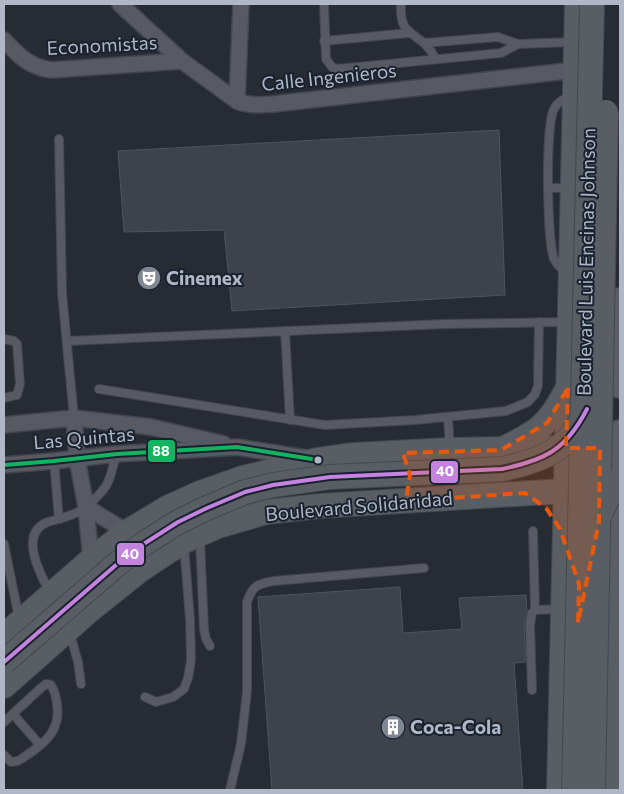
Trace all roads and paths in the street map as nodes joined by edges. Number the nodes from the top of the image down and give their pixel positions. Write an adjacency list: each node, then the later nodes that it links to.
1 (120, 4): 14 (street, Calle Ingenieros)
2 (241, 4): 18 (street)
3 (324, 4): 10 (lane)
4 (401, 4): 8 (lane)
5 (577, 4): 11 (main road)
6 (592, 4): 68 (main road, Boulevard Luis Encinas Johnson, bridge)
7 (607, 4): 23 (main road, Boulevard Luis Encinas Johnson, bridge)
8 (409, 33): 10 (lane); 12 (lane)
9 (4, 40): 14 (street, Economistas)
10 (324, 41): 15 (lane)
11 (576, 42): 13 (lane); 16 (main road)
12 (424, 43): 13 (lane); 15 (lane)
13 (518, 44): 15 (lane)
14 (182, 60): 18 (street, Calle Ingenieros)
15 (436, 60)
16 (576, 70): 17 (main road); 18 (street, Calle Ingenieros)
17 (575, 94): 20 (lane); 21 (main road)
18 (236, 101)
19 (59, 139): 29 (lane)
20 (548, 188): 21 (lane); 22 (lane)
21 (573, 188): 22 (main road)
22 (571, 274): 26 (main road)
23 (612, 302): 24 (main road); 72 (main road, bridge); 86 (main road, Boulevard Luis Encinas Johnson, bridge)
24 (620, 321): 26 (lane); 30 (main road)
25 (539, 322): 26 (lane); 27 (lane); 35 (lane)
26 (570, 322): 32 (main road)
27 (285, 331): 29 (lane); 37 (lane)
28 (4, 339): 34 (lane)
29 (67, 341): 36 (lane)
30 (620, 381): 31 (main road)
31 (620, 386)
32 (568, 388): 42 (main road); 44 (main road)
33 (99, 389): 37 (lane)
34 (4, 398)
35 (448, 417): 37 (lane); 43 (lane)
36 (74, 418): 38 (street, Las Quintas); 40 (street, Las Quintas); 47 (street)
37 (290, 420)
38 (4, 425)
39 (620, 432): 41 (main road)
40 (237, 447): 46 (street, Las Quintas); 48 (street, Las Quintas)
41 (620, 447): 42 (main road); 51 (main road)
42 (566, 448): 44 (main road); 52 (main road)
43 (450, 450): 44 (main road); 45 (main road)
44 (501, 450)
45 (403, 452): 48 (main road); 54 (main road)
46 (117, 454): 47 (street, Las Quintas); 55 (lane)
47 (78, 458): 49 (street, Las Quintas); 55 (street)
48 (318, 460): 58 (main road)
49 (54, 461): 50 (street, Las Quintas); 56 (lane)
50 (4, 465)
51 (620, 485): 52 (main road, Boulevard Solidaridad); 59 (main road); 68 (main road, bridge)
52 (565, 491): 53 (main road, Boulevard Solidaridad); 61 (main road)
53 (525, 493): 54 (main road, Boulevard Solidaridad); 61 (main road)
54 (406, 501): 60 (main road, Boulevard Solidaridad)
55 (86, 508): 56 (lane); 58 (street); 63 (street)
56 (59, 519): 65 (lane)
57 (533, 531): 67 (lane)
58 (127, 532): 63 (main road)
59 (618, 537): 66 (main road)
60 (192, 538): 70 (main road, Boulevard Solidaridad); 71 (lane); 76 (lane)
61 (564, 541): 68 (main road)
62 (4, 544): 69 (lane)
63 (90, 560): 65 (main road)
64 (424, 568): 83 (lane)
65 (51, 595): 69 (main road)
66 (617, 606): 68 (lane); 78 (main road)
67 (535, 610): 68 (lane); 75 (lane)
68 (570, 616): 84 (main road); 85 (main road, Boulevard Luis Encinas Johnson, bridge)
69 (12, 629)
70 (68, 629): 73 (lane); 74 (main road, Boulevard Solidaridad)
71 (210, 646)
72 (4, 662)
73 (81, 684)
74 (4, 686)
75 (532, 690)
76 (145, 697)
77 (13, 714): 79 (lane); 80 (lane); 80 (lane)
78 (616, 718): 82 (main road)
79 (4, 722)
80 (40, 745): 81 (lane)
81 (4, 755)
82 (615, 756): 87 (main road)
83 (230, 790)
84 (559, 790)
85 (574, 790)
86 (593, 790)
87 (610, 790)

